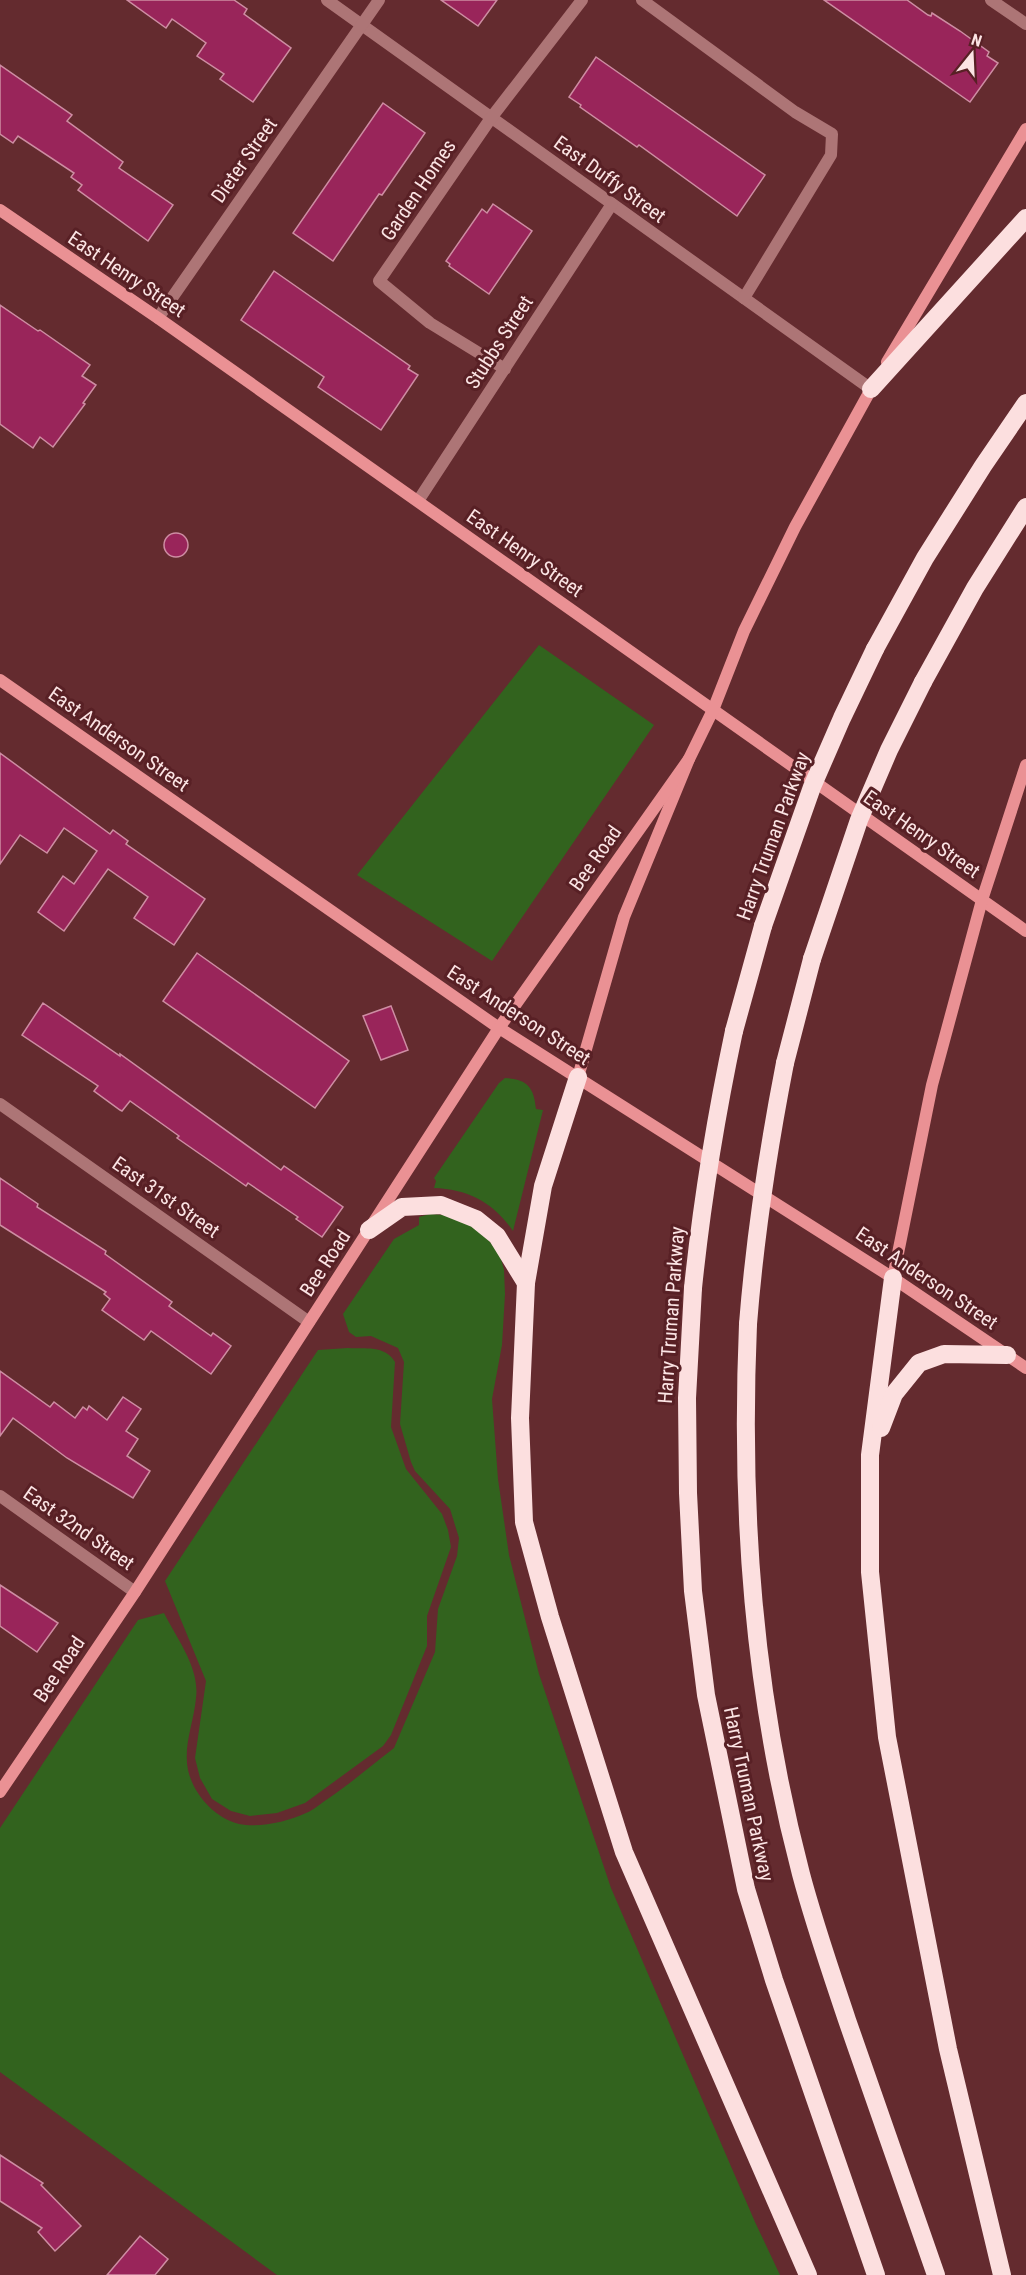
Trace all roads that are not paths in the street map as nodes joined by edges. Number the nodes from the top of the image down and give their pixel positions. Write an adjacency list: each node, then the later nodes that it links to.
1 (327, 0): 7 (street, East Duffy Street)
2 (379, 0): 7 (street, Dieter Street)
3 (582, 0): 8 (street, Garden Homes)
4 (642, 0): 13 (street)
5 (991, 0): 6 (street)
6 (1026, 24)
7 (362, 25): 8 (street, East Duffy Street); 14 (street, Dieter Street)
8 (491, 118): 10 (street, East Duffy Street); 15 (street, Garden Homes)
9 (1026, 129): 16 (main road)
10 (612, 204): 13 (street, East Duffy Street); 15 (street, Stubbs Street)
11 (0, 210): 14 (main road, East Henry Street)
12 (1026, 218): 16 (highway)
13 (744, 298): 16 (street, East Duffy Street)
14 (158, 318): 18 (main road, East Henry Street)
15 (505, 369): 18 (street, Stubbs Street)
16 (871, 389): 21 (main road)
17 (1026, 403): 40 (highway, Harry Truman Parkway, bridge)
18 (418, 501): 21 (main road, East Henry Street)
19 (1026, 507): 41 (highway, Harry Truman Parkway, bridge)
20 (0, 680): 26 (main road, East Anderson Street)
21 (713, 710): 22 (main road); 24 (main road, East Henry Street)
22 (688, 759): 26 (main road, Bee Road); 27 (main road)
23 (1026, 765): 24 (main road)
24 (982, 900): 25 (main road, East Henry Street); 30 (main road)
25 (1026, 931)
26 (499, 1028): 27 (main road, East Anderson Street); 29 (main road, Bee Road)
27 (578, 1077): 30 (main road, East Anderson Street); 31 (highway)
28 (0, 1104): 32 (street, East 31st Street)
29 (369, 1230): 31 (highway); 32 (main road, Bee Road)
30 (893, 1278): 33 (main road, East Anderson Street); 35 (highway)
31 (526, 1283): 39 (highway)
32 (309, 1322): 37 (main road, Bee Road)
33 (1007, 1355): 34 (main road, East Anderson Street); 35 (highway)
34 (1026, 1368)
35 (870, 1455): 42 (highway)
36 (0, 1496): 37 (street, East 32nd Street)
37 (135, 1592): 38 (main road, Bee Road)
38 (0, 1792)
39 (808, 2275)
40 (876, 2275)
41 (936, 2275)
42 (1002, 2275)

